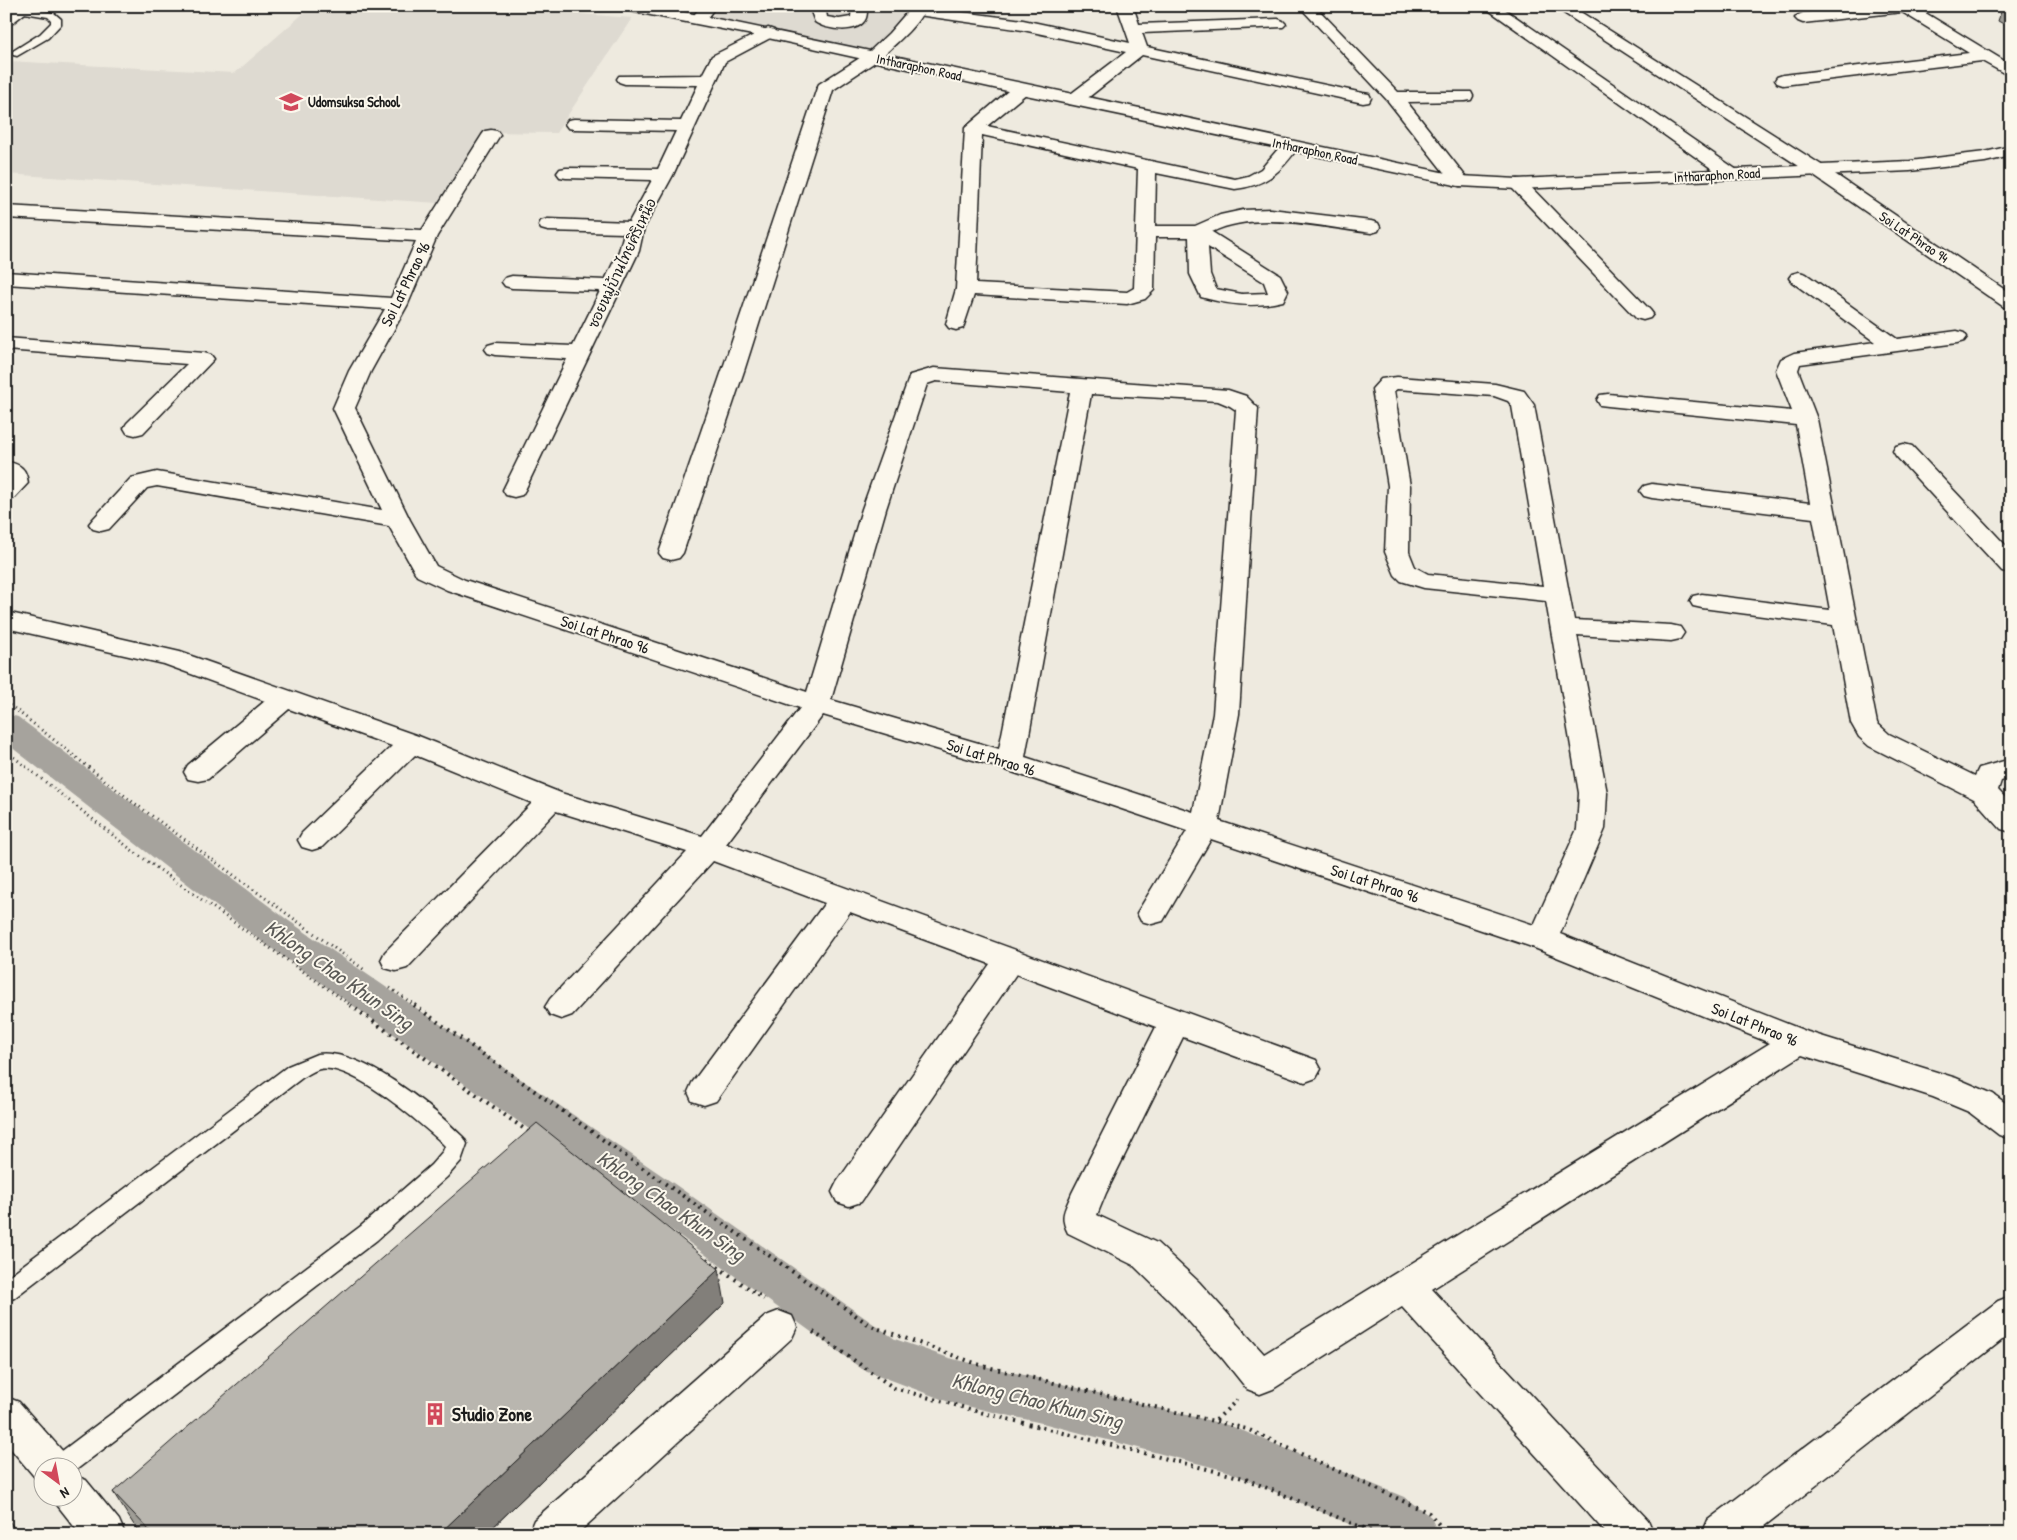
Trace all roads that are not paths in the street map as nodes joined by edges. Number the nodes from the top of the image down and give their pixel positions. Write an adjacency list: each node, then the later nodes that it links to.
1 (630, 6): 12 (street, Intharaphon Road)
2 (817, 6): 3 (street)
3 (860, 6)
4 (1019, 6): 16 (street)
5 (1126, 6): 17 (street)
6 (1306, 6): 29 (street)
7 (1490, 6): 41 (street)
8 (1560, 6): 39 (street, Soi Lat Phrao 94)
9 (1904, 7): 13 (street); 21 (street)
10 (24, 8): 14 (street); 20 (lane)
11 (916, 9): 16 (street); 22 (street)
12 (704, 13): 18 (street, Intharaphon Road)
13 (1803, 18)
14 (6, 21)
15 (1278, 24): 17 (street)
16 (1023, 25): 19 (street)
17 (1133, 29): 19 (street)
18 (768, 33): 22 (street, Intharaphon Road); 25 (street, ซอยหมู่บ้านไทยศิริเหนือ)
19 (1140, 49): 30 (street); 31 (street)
20 (17, 53)
21 (1984, 56): 23 (street); 26 (street)
22 (872, 57): 27 (street, Intharaphon Road); 77 (street)
23 (2011, 72)
24 (625, 79): 25 (street)
25 (709, 80): 33 (street, ซอยหมู่บ้านไทยศิริเหนือ)
26 (1783, 80)
27 (1021, 89): 31 (street, Intharaphon Road); 34 (street)
28 (1465, 96): 29 (street)
29 (1394, 97): 43 (street)
30 (1363, 98)
31 (1074, 100): 36 (street, Intharaphon Road)
32 (574, 124): 33 (street)
33 (687, 126): 42 (street, ซอยหมู่บ้านไทยศิริเหนือ)
34 (974, 128): 38 (street); 55 (street)
35 (491, 135): 50 (street, Soi Lat Phrao 96)
36 (1290, 146): 38 (street); 43 (street, Intharaphon Road)
37 (2011, 151): 39 (street, Intharaphon Road)
38 (1147, 166): 49 (street)
39 (1817, 170): 41 (street, Intharaphon Road); 56 (street, Soi Lat Phrao 94)
40 (566, 173): 42 (street)
41 (1731, 174): 44 (street, Intharaphon Road)
42 (664, 175): 48 (street, ซอยหมู่บ้านไทยศิริเหนือ)
43 (1460, 181): 44 (street, Intharaphon Road)
44 (1518, 184): 58 (street)
45 (6, 212): 50 (street)
46 (548, 225): 48 (street)
47 (1371, 227): 49 (street)
48 (635, 228): 54 (street, ซอยหมู่บ้านไทยศิริเหนือ)
49 (1145, 231): 55 (street)
50 (428, 236): 57 (street, Soi Lat Phrao 96)
51 (6, 278): 57 (street)
52 (1799, 278): 62 (street)
53 (512, 282): 54 (street)
54 (612, 286): 64 (street, ซอยหมู่บ้านไทยศิริเหนือ)
55 (966, 289): 59 (street)
56 (2011, 303)
57 (398, 304): 75 (street, Soi Lat Phrao 96)
58 (1643, 314)
59 (956, 324)
60 (1957, 337): 62 (street)
61 (6, 344): 68 (street)
62 (1894, 346): 67 (street)
63 (495, 350): 64 (street)
64 (580, 352): 71 (street, ซอยหมู่บ้านไทยศิริเหนือ)
65 (1082, 387): 86 (street); 88 (street); 94 (street)
66 (1608, 400): 67 (street)
67 (1806, 419): 74 (street)
68 (135, 428)
69 (1904, 450): 78 (street)
70 (6, 468): 73 (street)
71 (514, 490)
72 (1652, 490): 74 (street)
73 (6, 493)
74 (1824, 512): 81 (street)
75 (398, 520): 76 (street); 86 (street, Soi Lat Phrao 96)
76 (101, 524)
77 (671, 553)
78 (2011, 566)
79 (1558, 595): 79 (street); 83 (street)
80 (1702, 602): 81 (street)
81 (1844, 619): 91 (street)
82 (6, 620): 85 (street)
83 (1564, 627): 84 (street); 99 (street)
84 (1671, 633)
85 (285, 698): 87 (street); 90 (street)
86 (817, 704): 88 (street, Soi Lat Phrao 96); 96 (street)
87 (412, 742): 92 (street); 95 (street)
88 (1010, 762): 94 (street, Soi Lat Phrao 96)
89 (2011, 768): 91 (street)
90 (198, 772)
91 (1984, 792): 93 (street)
92 (552, 800): 96 (street); 101 (street)
93 (2011, 822)
94 (1204, 827): 98 (street); 99 (street, Soi Lat Phrao 96)
95 (312, 840)
96 (708, 848): 97 (street); 102 (street)
97 (844, 899): 100 (street); 106 (street)
98 (1152, 913)
99 (1543, 939): 104 (street, Soi Lat Phrao 96)
100 (1009, 960): 103 (street); 108 (street)
101 (391, 973)
102 (561, 1007)
103 (1175, 1021): 105 (street); 109 (street)
104 (1798, 1041): 107 (street, Soi Lat Phrao 96); 109 (street)
105 (1305, 1069)
106 (704, 1092)
107 (2011, 1126)
108 (849, 1192)
109 (1406, 1286): 119 (street)
110 (6, 1292): 115 (lane)
111 (2011, 1312): 120 (street)
112 (785, 1319): 118 (street)
113 (6, 1414): 114 (street)
114 (43, 1458)
115 (71, 1458)
116 (82, 1505): 117 (street)
117 (105, 1534)
118 (548, 1534)
119 (1634, 1534)
120 (1722, 1534)

